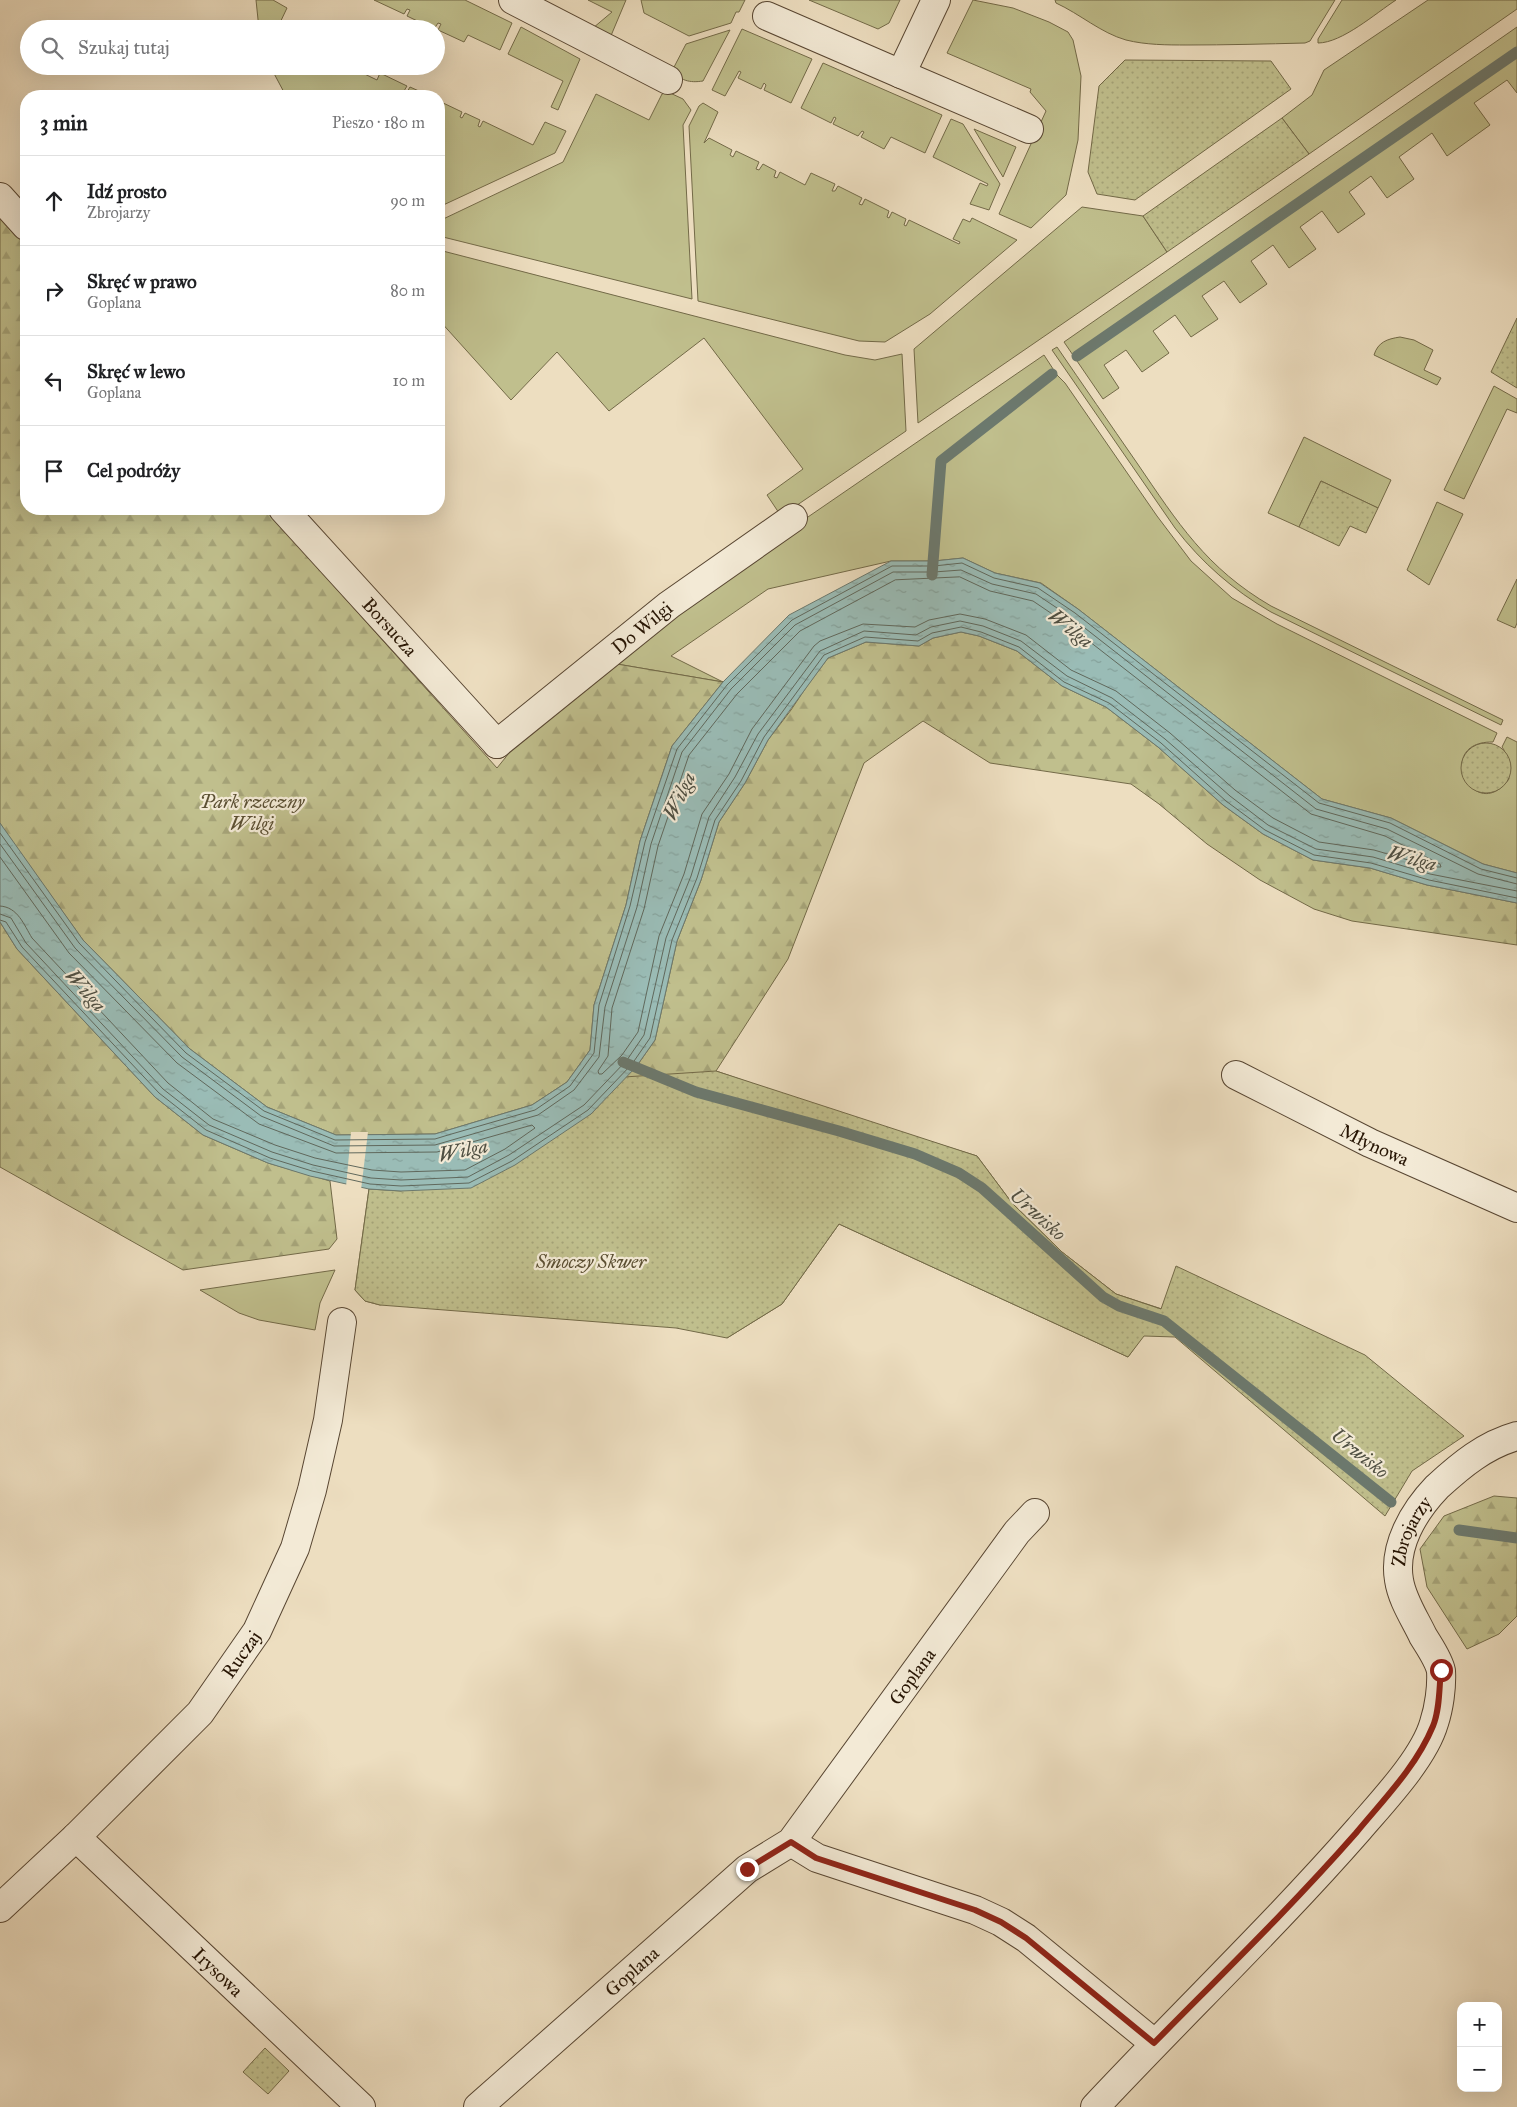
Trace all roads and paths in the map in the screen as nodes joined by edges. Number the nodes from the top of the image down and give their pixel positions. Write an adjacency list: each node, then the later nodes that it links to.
1 (513, 0): 5 (street)
2 (936, 0): 4 (street)
3 (767, 16): 4 (street)
4 (901, 74): 6 (street)
5 (668, 80)
6 (1029, 129)
7 (0, 197): 8 (street)
8 (20, 219)
9 (288, 515): 11 (street, Borsucza)
10 (793, 518): 11 (street, Do Wilgi)
11 (497, 744)
12 (1236, 1075): 13 (street, Młynowa)
13 (1517, 1208)
14 (342, 1322): 17 (street, Ruczaj)
15 (1517, 1436): 20 (street, Zbrojarzy)
16 (1035, 1513): 18 (street, Goplana)
17 (76, 1837): 19 (street, Ruczaj); 21 (street, Irysowa)
18 (791, 1842): 20 (street); 22 (street, Goplana)
19 (0, 1908)
20 (1154, 2043): 23 (street, Zbrojarzy)
21 (360, 2107)
22 (478, 2107)
23 (1095, 2107)

